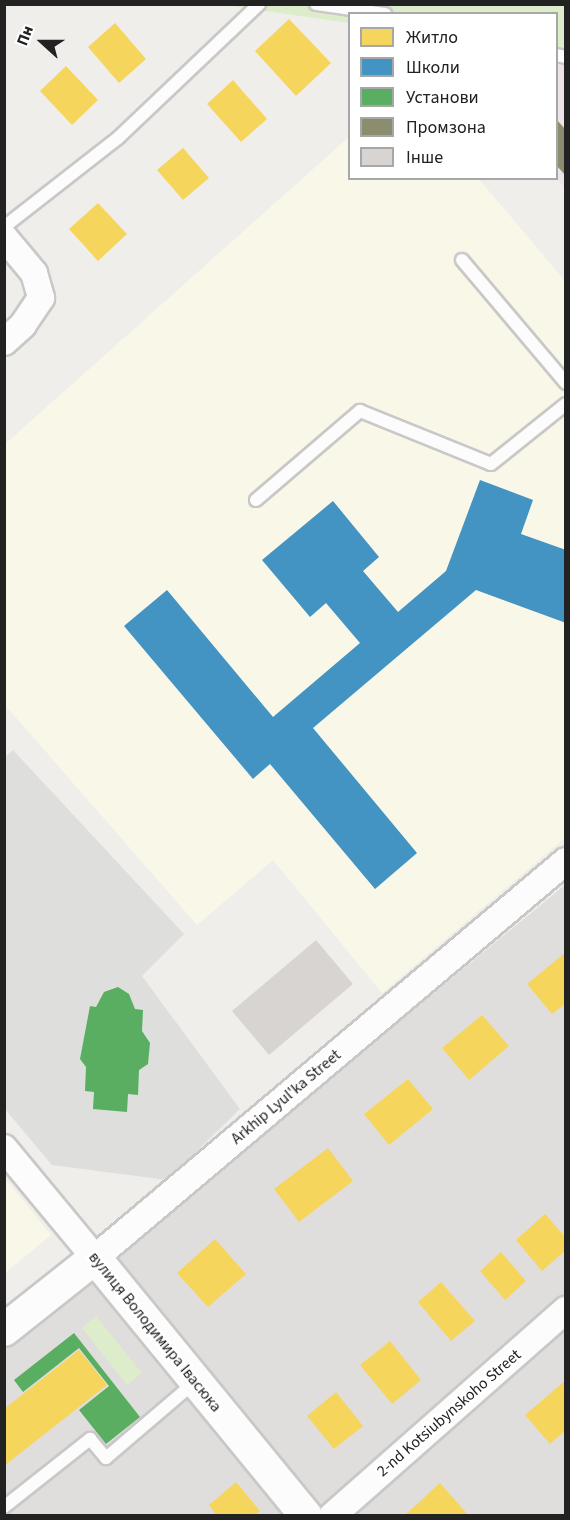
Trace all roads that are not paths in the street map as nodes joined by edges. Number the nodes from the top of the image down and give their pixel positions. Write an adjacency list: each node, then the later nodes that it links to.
1 (259, 4): 4 (lane)
2 (316, 4): 3 (lane)
3 (371, 12)
4 (4, 227)
5 (4, 237): 7 (street)
6 (462, 260): 8 (lane)
7 (4, 342)
8 (566, 383)
9 (566, 404): 10 (lane)
10 (256, 500)
11 (566, 861): 13 (street, Arkhip Lyul'ka Street)
12 (4, 1148): 13 (street, вулиця Володимира Івасюка)
13 (95, 1258): 15 (street, Arkhip Lyul'ka Street); 16 (street, вулиця Володимира Івасюка)
14 (566, 1310): 19 (street, 2-nd Kotsiubynskoho Street)
15 (4, 1330)
16 (196, 1382): 17 (lane); 18 (street, вулиця Володимира Івасюка)
17 (4, 1507)
18 (306, 1515)
19 (332, 1515)

